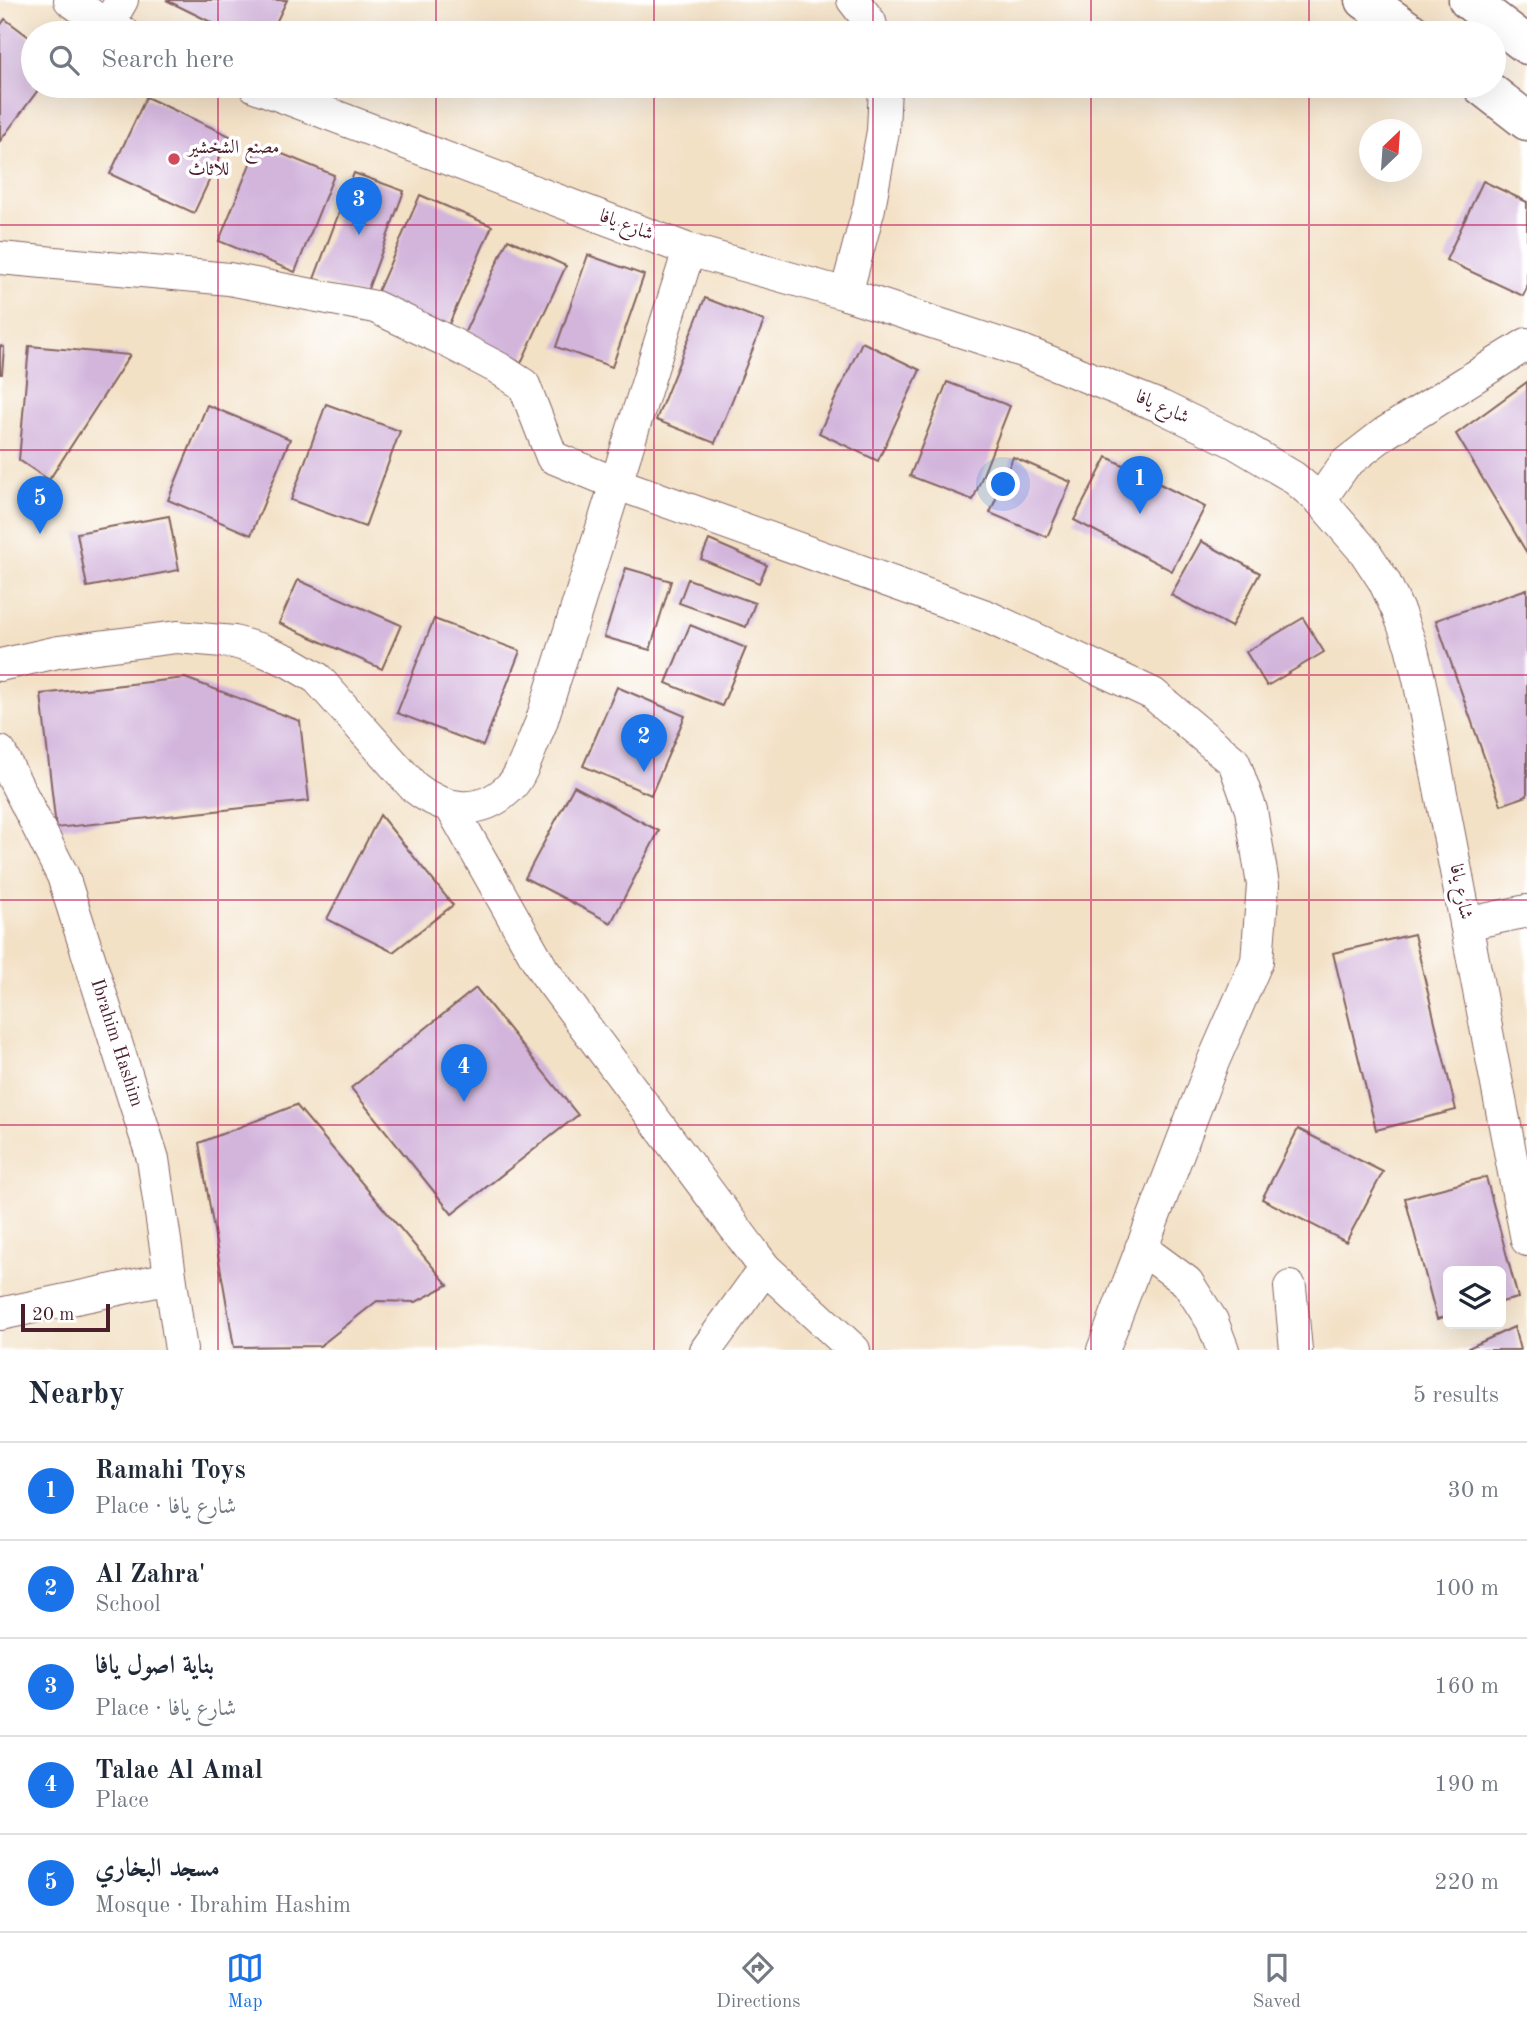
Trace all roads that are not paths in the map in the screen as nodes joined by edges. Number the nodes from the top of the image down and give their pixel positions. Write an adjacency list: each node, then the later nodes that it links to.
1 (70, 0): 5 (street)
2 (852, 0): 6 (street)
3 (1365, 0): 7 (main road)
4 (1468, 0): 8 (main road)
5 (118, 20)
6 (869, 21)
7 (1395, 21)
8 (1496, 21)
9 (1506, 29): 10 (main road)
10 (1527, 45)
11 (287, 98): 15 (street, شارع يافا)
12 (884, 98): 17 (street)
13 (1497, 98): 14 (main road)
14 (1527, 121)
15 (689, 250): 17 (street, شارع يافا); 19 (street)
16 (0, 258): 19 (street)
17 (846, 294): 20 (street, شارع يافا)
18 (1527, 344): 20 (street)
19 (615, 483): 23 (street); 27 (street)
20 (1320, 500): 25 (street, شارع يافا)
21 (0, 664): 23 (street)
22 (0, 752): 29 (street, Ibrahim Hashim)
23 (451, 807): 28 (street)
24 (1527, 911): 25 (street)
25 (1466, 924): 26 (street, شارع يافا)
26 (1527, 1240)
27 (1141, 1248): 35 (street); 36 (street)
28 (765, 1268): 33 (street); 34 (street)
29 (170, 1278): 31 (street); 32 (street, Ibrahim Hashim)
30 (1290, 1287): 37 (street)
31 (0, 1314)
32 (181, 1350)
33 (706, 1350)
34 (854, 1350)
35 (1103, 1350)
36 (1223, 1350)
37 (1296, 1350)

